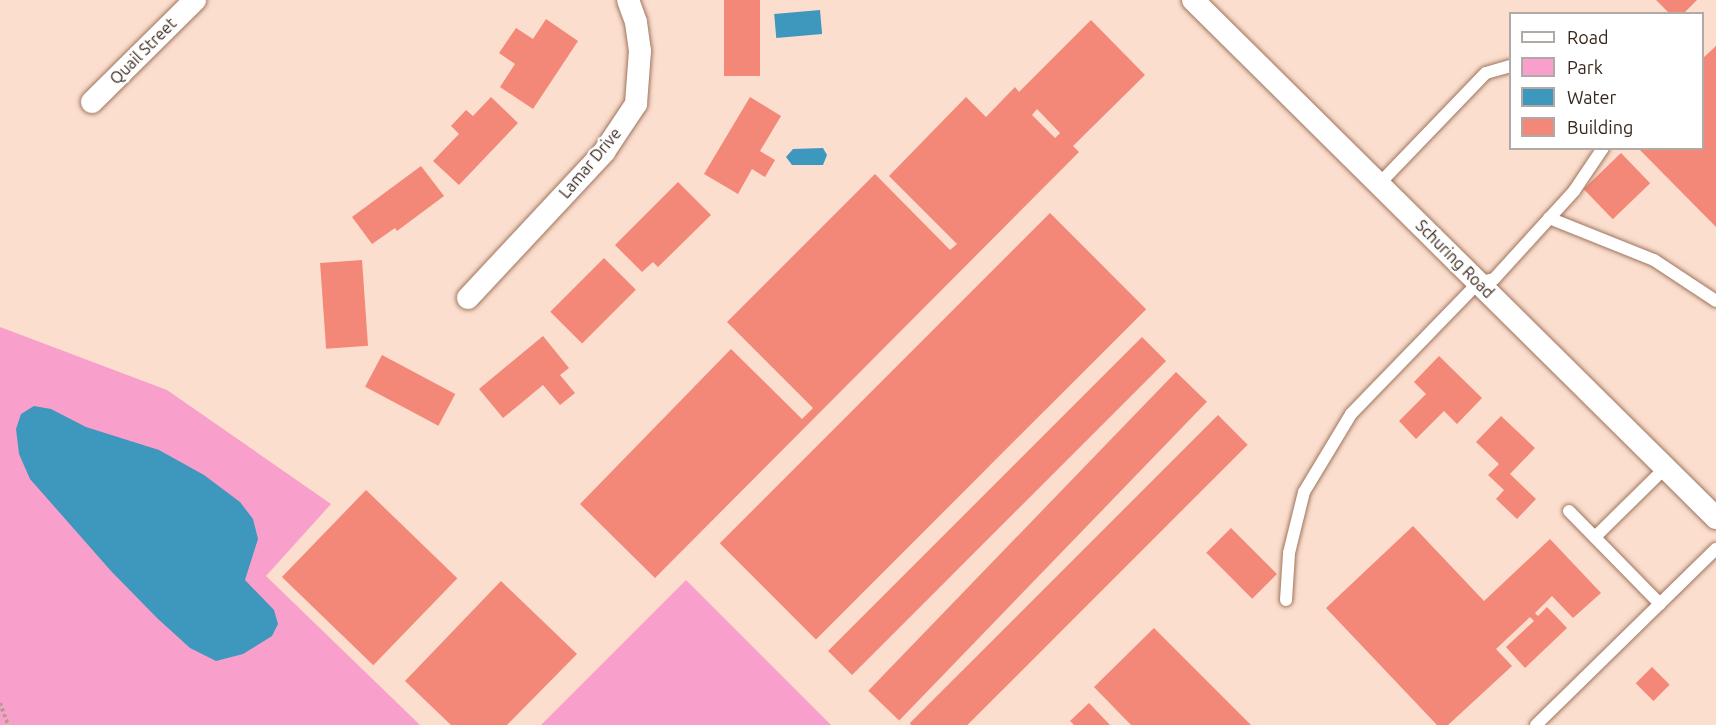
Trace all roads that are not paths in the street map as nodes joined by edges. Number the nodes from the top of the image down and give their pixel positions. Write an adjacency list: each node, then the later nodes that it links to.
1 (195, 0): 5 (street, Quail Street)
2 (628, 0): 10 (street, Lamar Drive)
3 (1193, 0): 7 (street, Schuring Road)
4 (1509, 66): 7 (lane)
5 (92, 102)
6 (1602, 150): 8 (lane)
7 (1379, 184): 9 (street, Schuring Road)
8 (1549, 218): 9 (lane); 11 (lane)
9 (1478, 283): 12 (street, Schuring Road); 17 (lane)
10 (468, 298)
11 (1716, 301)
12 (1665, 468): 14 (street, Schuring Road); 15 (lane)
13 (1569, 511): 15 (lane)
14 (1716, 518)
15 (1595, 537): 18 (lane)
16 (1716, 549): 18 (lane)
17 (1286, 600)
18 (1660, 603): 19 (lane)
19 (1536, 725)

